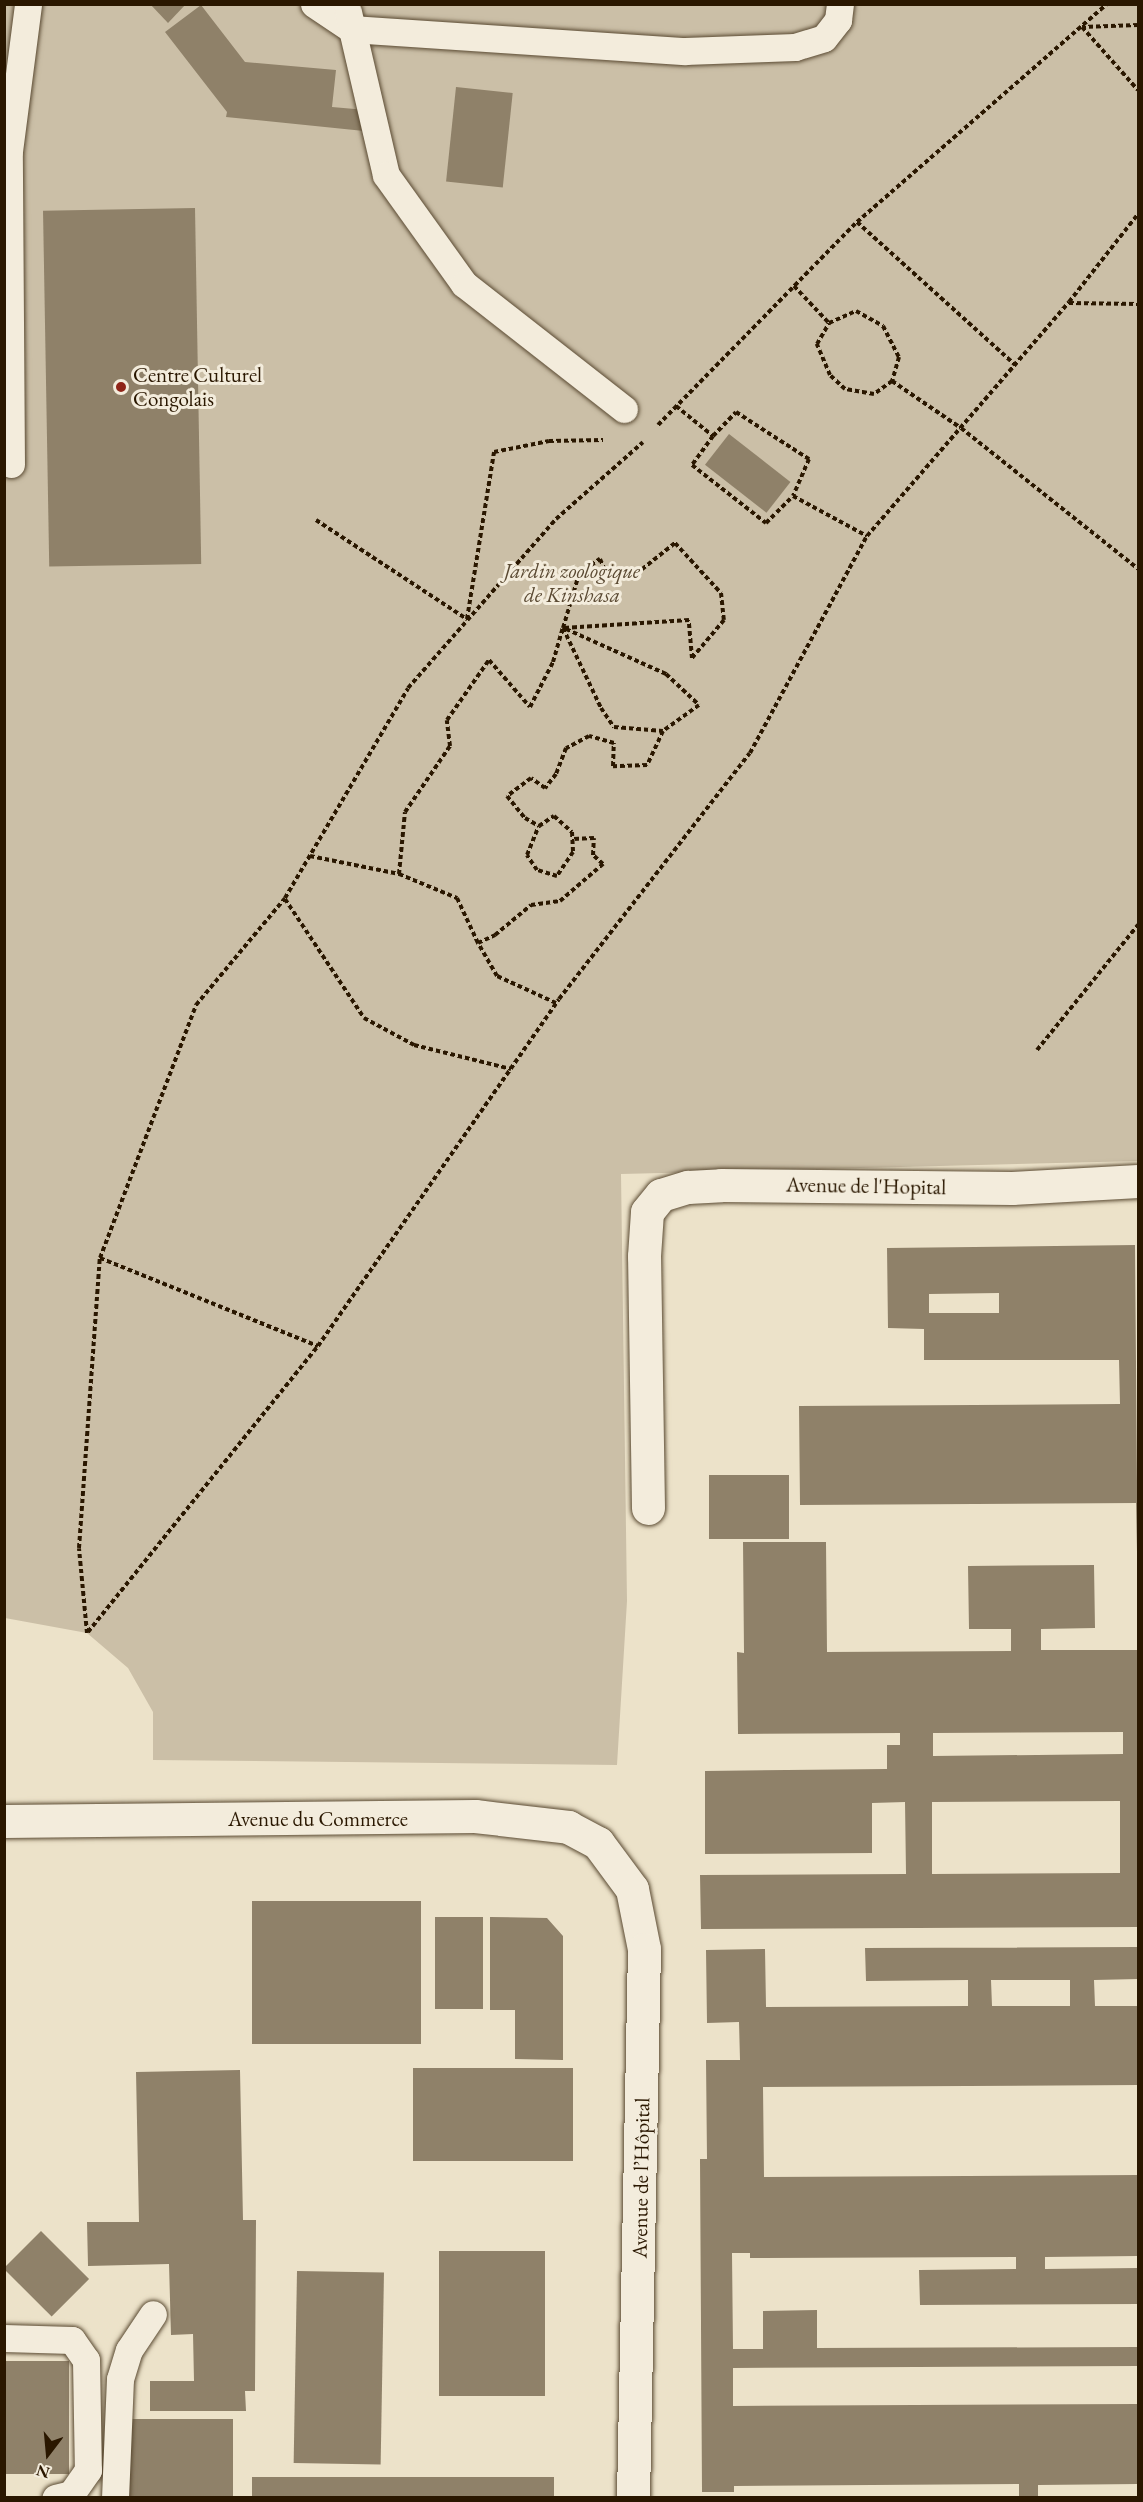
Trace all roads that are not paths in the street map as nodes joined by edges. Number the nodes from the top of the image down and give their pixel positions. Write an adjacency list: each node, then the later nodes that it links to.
1 (28, 4): 6 (lane)
2 (314, 4): 4 (lane)
3 (840, 4): 4 (lane)
4 (349, 17): 5 (lane)
5 (624, 409)
6 (11, 464)
7 (1138, 1180): 8 (street, Avenue de l'Hopital)
8 (648, 1508)
9 (4, 1821): 10 (street, Avenue du Commerce)
10 (617, 1864): 15 (street, Avenue de l’Hôpital)
11 (153, 2314): 14 (lane)
12 (4, 2338): 13 (lane)
13 (55, 2498)
14 (115, 2498)
15 (633, 2498)

